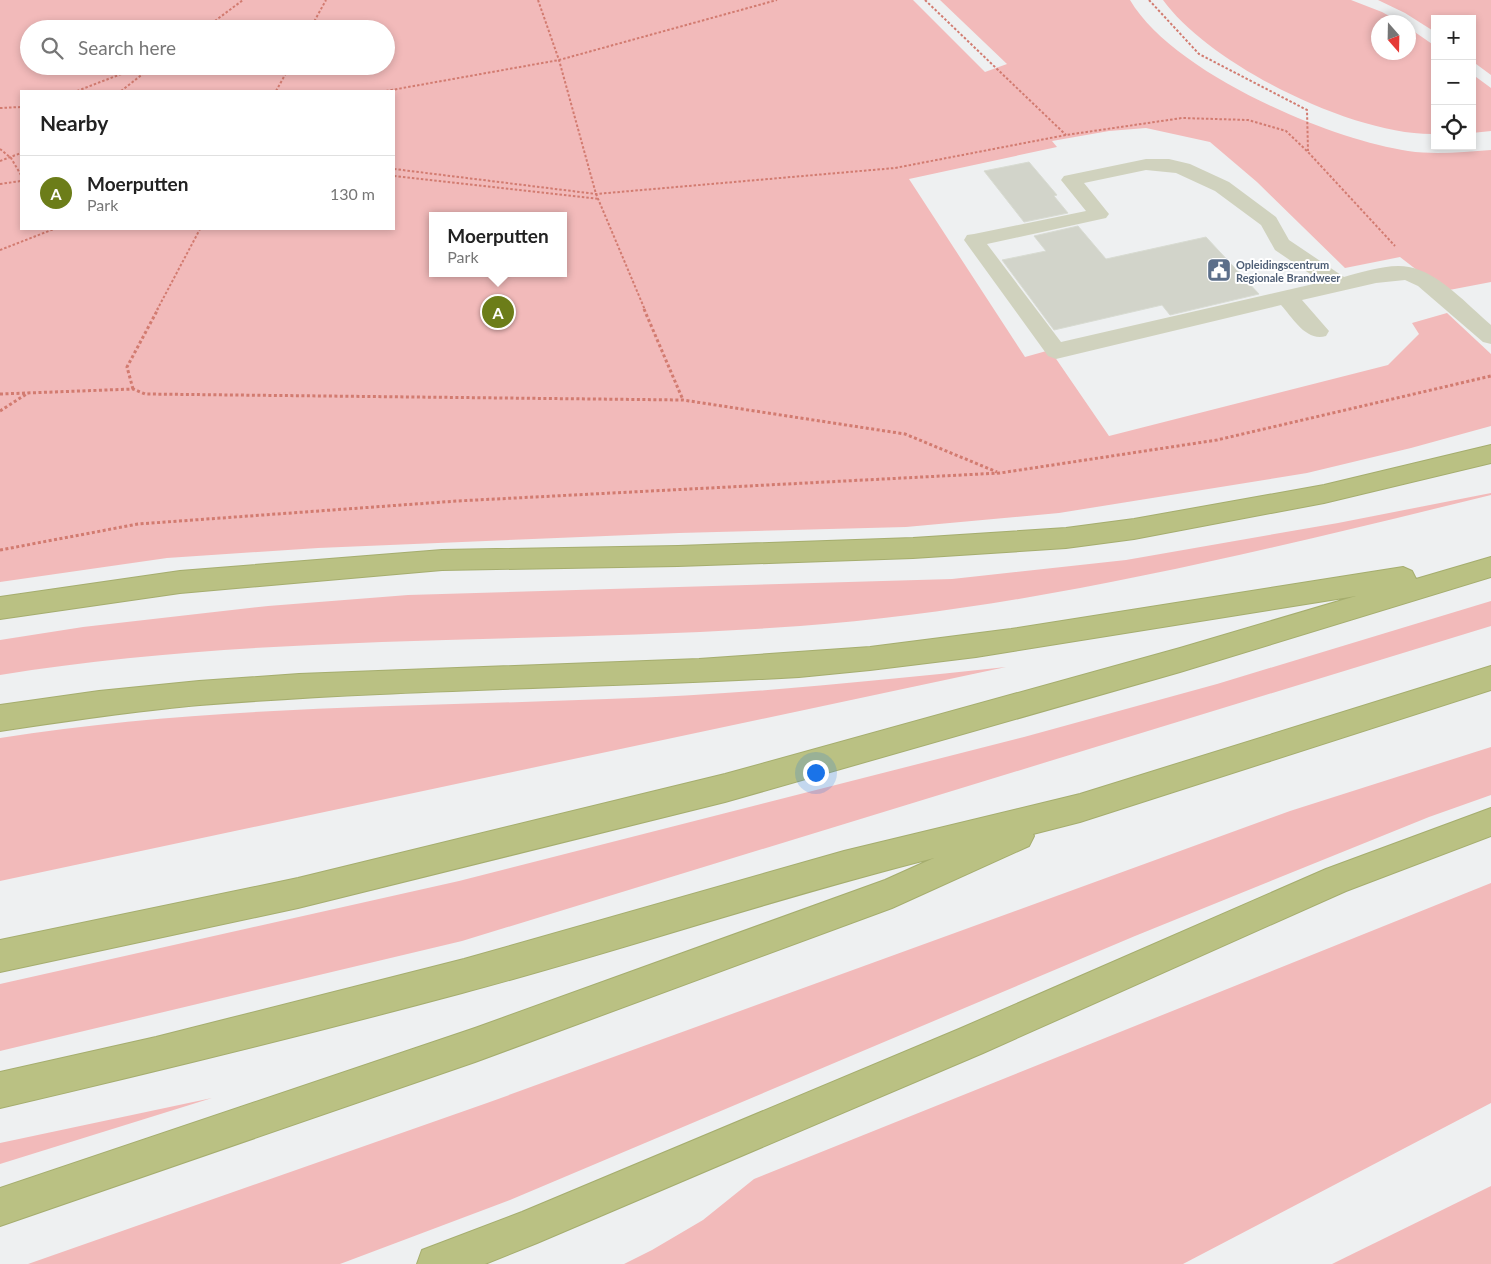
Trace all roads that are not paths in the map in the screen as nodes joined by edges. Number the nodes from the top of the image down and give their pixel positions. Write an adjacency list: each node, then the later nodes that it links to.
1 (1341, 285): 2 (street); 2 (street); 4 (street)
2 (1287, 298): 3 (street)
3 (1318, 331)
4 (1490, 336)
5 (1491, 454): 7 (highway)
6 (1491, 566): 9 (highway); 12 (highway)
7 (0, 608)
8 (1491, 678): 10 (highway)
9 (0, 718)
10 (1080, 808): 13 (highway); 14 (highway)
11 (1491, 822): 15 (highway)
12 (0, 956)
13 (0, 1090)
14 (0, 1207)
15 (436, 1264)

